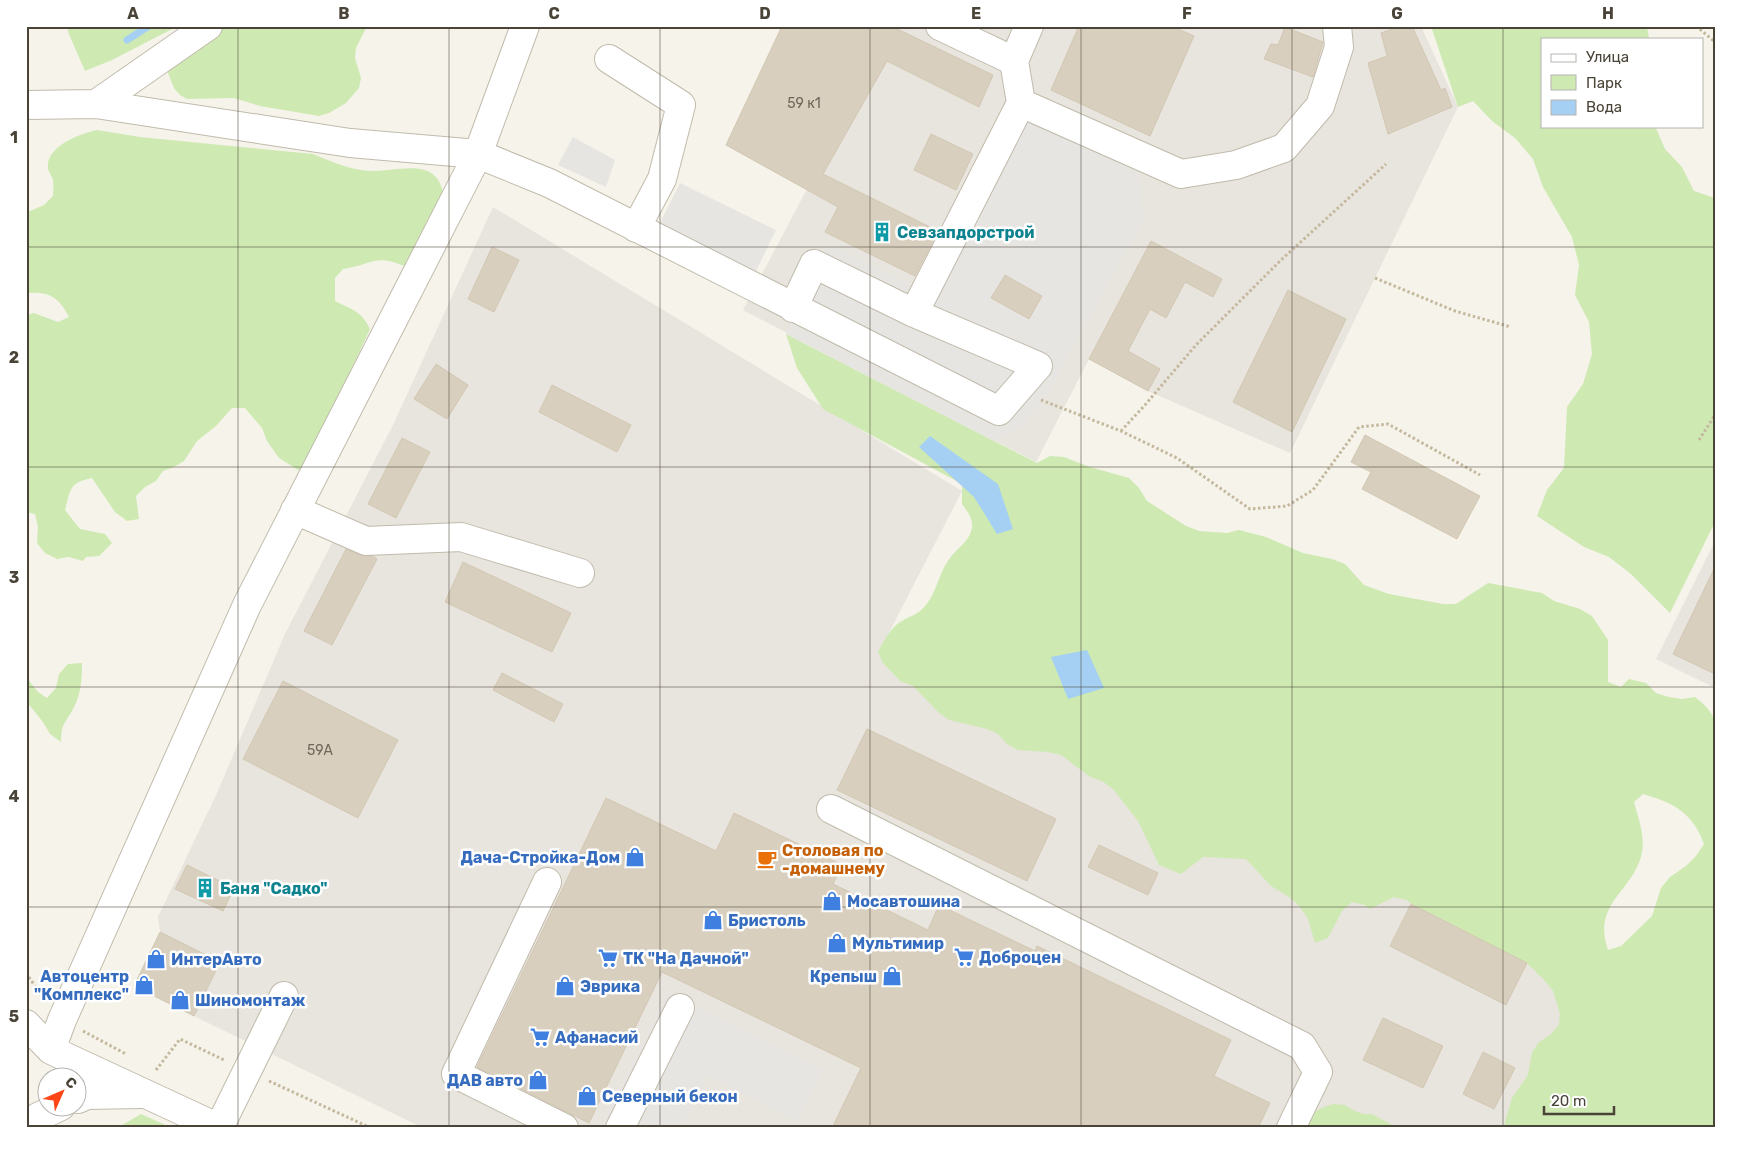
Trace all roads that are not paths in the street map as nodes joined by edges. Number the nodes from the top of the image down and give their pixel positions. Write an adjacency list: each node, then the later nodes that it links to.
1 (208, 26): 9 (street)
2 (525, 26): 11 (street)
3 (940, 26): 7 (street)
4 (1029, 26): 7 (street)
5 (1337, 26): 8 (street)
6 (610, 59): 12 (street)
7 (1014, 61): 8 (street)
8 (1021, 103): 14 (street)
9 (96, 104): 10 (street); 11 (street)
10 (26, 105)
11 (478, 154): 12 (street); 15 (street)
12 (636, 228): 13 (street)
13 (793, 308): 14 (street); 14 (street)
14 (914, 313)
15 (295, 510): 16 (street); 22 (street)
16 (580, 573)
17 (831, 809): 30 (street)
18 (547, 882): 28 (street)
19 (284, 996): 27 (street)
20 (680, 1008): 29 (street)
21 (26, 1024): 22 (street)
22 (51, 1050): 23 (street)
23 (147, 1094): 24 (street); 27 (street)
24 (88, 1095)
25 (40, 1116): 26 (street)
26 (28, 1128)
27 (219, 1128)
28 (564, 1128)
29 (620, 1128)
30 (1290, 1128)

